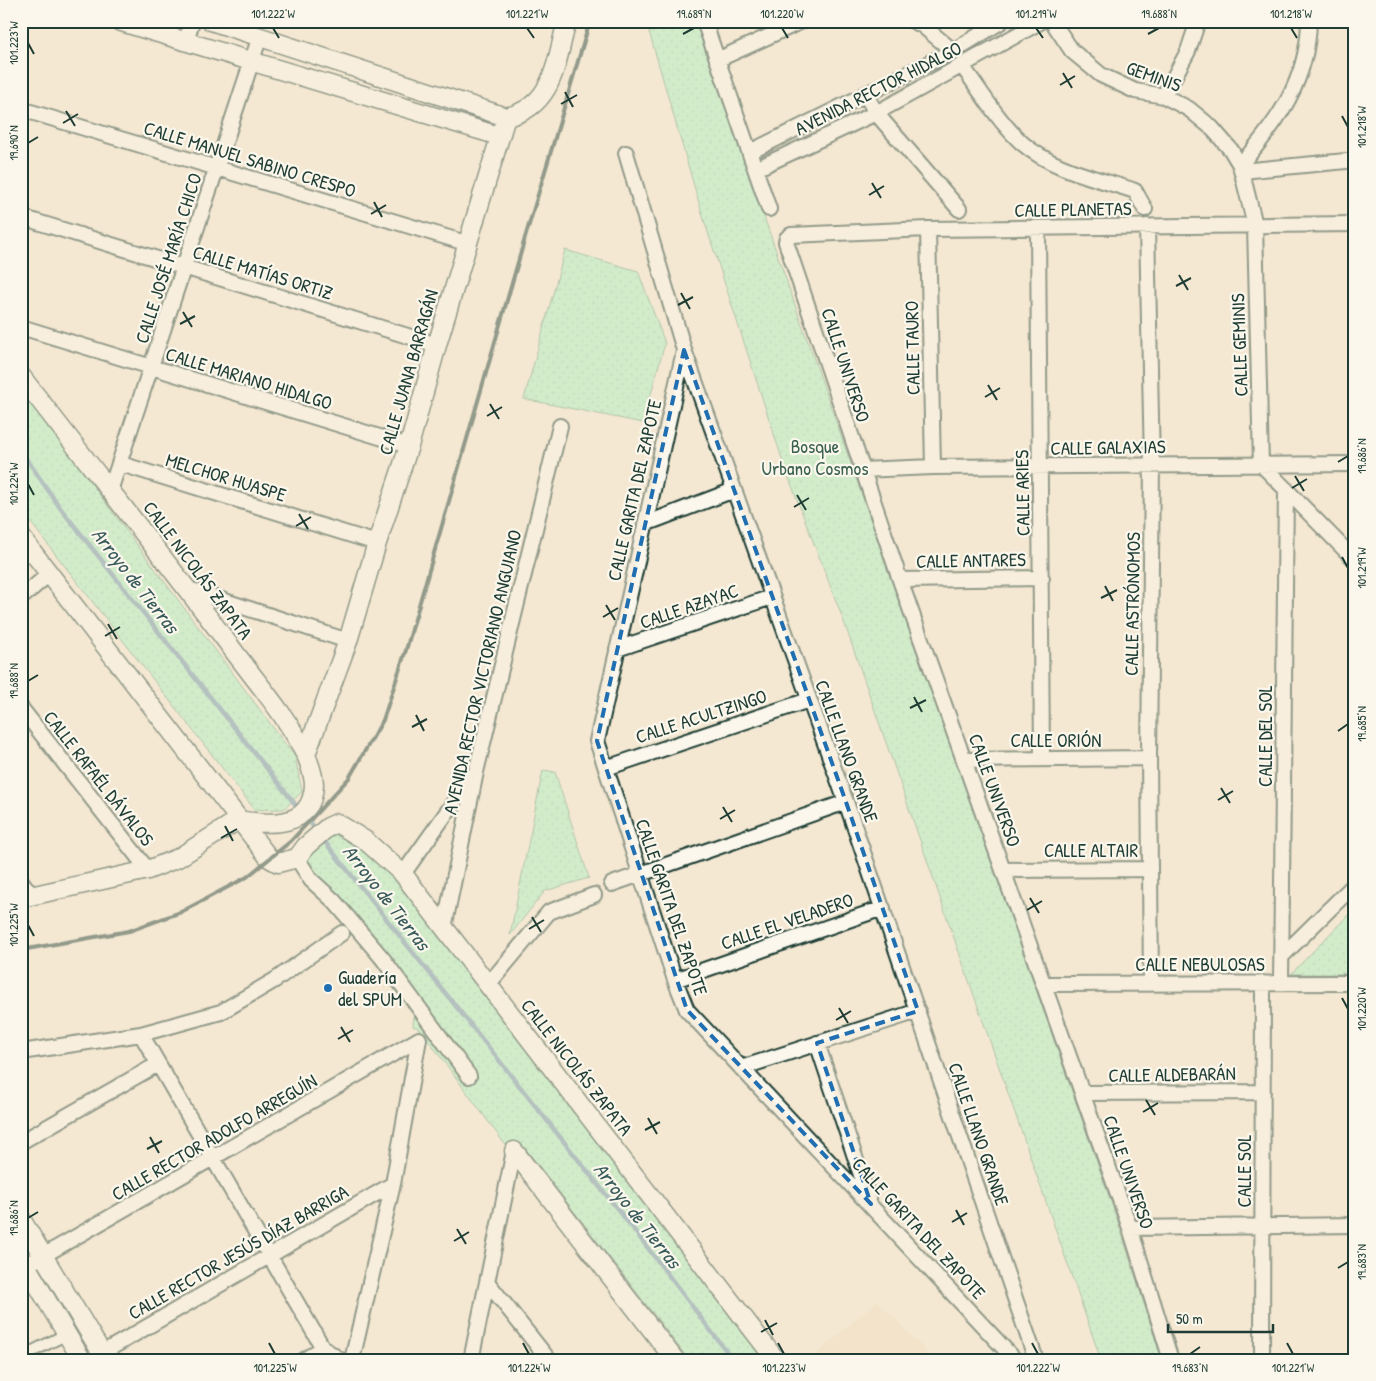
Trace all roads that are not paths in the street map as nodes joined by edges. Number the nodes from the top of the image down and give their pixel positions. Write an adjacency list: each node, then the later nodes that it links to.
1 (118, 21): 14 (street)
2 (192, 21): 14 (street)
3 (212, 21): 13 (street)
4 (567, 21): 23 (street)
5 (704, 21): 16 (street)
6 (802, 21): 16 (street)
7 (913, 21): 15 (street)
8 (1002, 21): 15 (street, AVENIDA RECTOR HIDALGO)
9 (1042, 21): 18 (street, AVENIDA RECTOR HIDALGO)
10 (1052, 21): 20 (street, GEMINIS)
11 (1198, 21): 20 (street)
12 (1309, 21): 29 (street)
13 (260, 36): 17 (street, CALLE JOSÉ MARÍA CHICO); 23 (street)
14 (186, 42): 17 (street)
15 (953, 51): 19 (street, AVENIDA RECTOR HIDALGO)
16 (717, 60): 25 (street)
17 (252, 61): 24 (street); 28 (street, CALLE JOSÉ MARÍA CHICO)
18 (963, 67): 22 (street, AVENIDA RECTOR HIDALGO); 32 (street)
19 (866, 95): 22 (street); 25 (street, AVENIDA RECTOR HIDALGO)
20 (1164, 96): 29 (street, GEMINIS)
21 (21, 109): 28 (street, CALLE MANUEL SABINO CRESPO)
22 (876, 113): 30 (street, AVENIDA RECTOR HIDALGO); 31 (street)
23 (506, 117): 24 (street, CALLE JUANA BARRAGÁN)
24 (499, 136): 41 (street, CALLE JUANA BARRAGÁN)
25 (750, 152): 30 (street)
26 (626, 153): 45 (street, CALLE LLANO GRANDE)
27 (1346, 161): 29 (street)
28 (217, 168): 41 (street, CALLE MANUEL SABINO CRESPO); 42 (street, CALLE JOSÉ MARÍA CHICO)
29 (1241, 168): 36 (street, GEMINIS)
30 (756, 169): 33 (street)
31 (959, 209)
32 (1145, 209)
33 (769, 210)
34 (21, 217): 42 (street, CALLE MATÍAS ORTIZ)
35 (1355, 224): 36 (street, CALLE PLANETAS)
36 (1255, 225): 37 (street, CALLE PLANETAS); 51 (street, CALLE GEMINIS)
37 (1147, 226): 38 (street, CALLE PLANETAS); 53 (street, CALLE ASTRÓNOMOS)
38 (1038, 228): 39 (street, CALLE PLANETAS); 54 (street, CALLE ARIES)
39 (928, 229): 40 (street, CALLE PLANETAS); 55 (street, CALLE TAURO)
40 (791, 235): 56 (street, CALLE UNIVERSO)
41 (469, 244): 44 (street, CALLE JUANA BARRAGÁN)
42 (185, 268): 44 (street, CALLE MATÍAS ORTIZ); 46 (street, CALLE JOSÉ MARÍA CHICO)
43 (21, 327): 46 (street, CALLE MARIANO HIDALGO)
44 (437, 345): 49 (street, CALLE JUANA BARRAGÁN)
45 (684, 350): 57 (street, CALLE LLANO GRANDE); 60 (street, CALLE GARITA DEL ZAPOTE)
46 (152, 368): 49 (street, CALLE MARIANO HIDALGO); 50 (street, CALLE JOSÉ MARÍA CHICO)
47 (21, 376): 59 (street, CALLE NICOLÁS ZAPATA)
48 (560, 426): 79 (street, AVENIDA RECTOR VICTORIANO ANGUIANO)
49 (409, 446): 62 (street, CALLE JUANA BARRAGÁN)
50 (121, 464): 59 (street, CALLE JOSÉ MARÍA CHICO); 62 (street, MELCHOR HUASPE)
51 (1261, 464): 52 (street, CALLE GALAXIAS); 53 (street, CALLE GALAXIAS); 58 (street)
52 (1355, 464)
53 (1152, 465): 54 (street, CALLE GALAXIAS); 76 (street, CALLE ASTRÓNOMOS)
54 (1041, 466): 55 (street, CALLE GALAXIAS); 65 (street, CALLE ARIES)
55 (933, 467): 56 (street, CALLE GALAXIAS)
56 (861, 470): 66 (street, CALLE UNIVERSO)
57 (734, 490): 60 (street); 68 (street, CALLE LLANO GRANDE)
58 (1286, 490): 63 (street); 96 (street, CALLE DEL SOL)
59 (110, 491): 67 (street, CALLE NICOLÁS ZAPATA)
60 (645, 524): 71 (street, CALLE GARITA DEL ZAPOTE)
61 (21, 538): 64 (street)
62 (377, 543): 70 (street, CALLE JUANA BARRAGÁN)
63 (1355, 560)
64 (49, 574): 69 (street); 81 (street)
65 (1042, 578): 66 (street, CALLE ANTARES); 75 (street, CALLE ARIES)
66 (900, 580): 77 (street, CALLE UNIVERSO)
67 (188, 589): 70 (street); 74 (street, CALLE NICOLÁS ZAPATA)
68 (772, 597): 71 (street, CALLE AZAYAC); 72 (street, CALLE LLANO GRANDE)
69 (21, 598)
70 (348, 642): 74 (street, CALLE JUANA BARRAGÁN)
71 (617, 649): 78 (street, CALLE GARITA DEL ZAPOTE)
72 (809, 700): 78 (street, CALLE ACULTZINGO); 80 (street, CALLE LLANO GRANDE)
73 (21, 708): 84 (street, CALLE RAFAÉL DÁVALOS)
74 (306, 754): 81 (street, CALLE NICOLÁS ZAPATA)
75 (1042, 758): 76 (street, CALLE ORIÓN); 77 (street, CALLE ORIÓN)
76 (1149, 758): 83 (street, CALLE ASTRÓNOMOS)
77 (964, 760): 85 (street, CALLE UNIVERSO)
78 (606, 768): 87 (street, CALLE GARITA DEL ZAPOTE)
79 (476, 772): 86 (street); 94 (street, AVENIDA RECTOR VICTORIANO ANGUIANO)
80 (846, 802): 87 (street); 93 (street, CALLE LLANO GRANDE)
81 (238, 820): 82 (street); 84 (street)
82 (301, 852): 86 (street, CALLE NICOLÁS ZAPATA); 110 (street)
83 (1149, 869): 85 (street, CALLE ALTAIR); 98 (street, CALLE ASTRÓNOMOS)
84 (148, 870): 92 (street)
85 (1003, 870): 102 (street, CALLE UNIVERSO)
86 (403, 874): 94 (street, CALLE NICOLÁS ZAPATA)
87 (640, 875): 89 (street); 97 (street, CALLE GARITA DEL ZAPOTE)
88 (21, 881): 92 (street)
89 (612, 884)
90 (1355, 884): 96 (street)
91 (594, 894): 103 (street)
92 (27, 897)
93 (883, 908): 97 (street, CALLE EL VELADERO); 104 (street, CALLE LLANO GRANDE)
94 (444, 928): 103 (street, CALLE NICOLÁS ZAPATA)
95 (342, 933): 105 (street)
96 (1282, 956): 100 (street, CALLE DEL SOL)
97 (675, 980): 109 (street, CALLE GARITA DEL ZAPOTE)
98 (1151, 983): 99 (street, CALLE NEBULOSAS); 102 (street, CALLE NEBULOSAS)
99 (1263, 983): 100 (street, CALLE NEBULOSAS); 111 (street, CALLE SOL)
100 (1281, 983): 101 (street, CALLE NEBULOSAS)
101 (1355, 983)
102 (1045, 984): 112 (street, CALLE UNIVERSO)
103 (487, 986): 137 (street, CALLE NICOLÁS ZAPATA)
104 (918, 1011): 106 (street); 139 (street, CALLE LLANO GRANDE)
105 (141, 1034): 107 (street); 108 (street)
106 (817, 1043): 109 (street); 117 (street)
107 (21, 1052)
108 (158, 1064): 113 (street); 115 (street)
109 (742, 1068): 117 (street, CALLE GARITA DEL ZAPOTE)
110 (469, 1076)
111 (1263, 1092): 112 (street, CALLE ALDEBARÁN); 120 (street, CALLE SOL)
112 (1082, 1093): 121 (street, CALLE UNIVERSO)
113 (21, 1142)
114 (514, 1151): 125 (street); 136 (street)
115 (214, 1160): 116 (street, CALLE RECTOR ADOLFO ARREGUÍN); 123 (street); 124 (street, CALLE RECTOR ADOLFO ARREGUÍN)
116 (393, 1184): 123 (street, CALLE RECTOR JESÚS DÍAZ BARRIGA); 133 (street)
117 (871, 1204): 138 (street, CALLE GARITA DEL ZAPOTE)
118 (21, 1219): 122 (street)
119 (1355, 1225): 120 (street)
120 (1263, 1226): 121 (street); 141 (street, CALLE SOL)
121 (1130, 1228): 140 (street, CALLE UNIVERSO)
122 (26, 1253): 124 (street); 126 (street)
123 (269, 1255): 127 (street); 128 (street, CALLE RECTOR JESÚS DÍAZ BARRIGA)
124 (44, 1256): 128 (street)
125 (488, 1282): 134 (street); 135 (street)
126 (67, 1334): 129 (street); 130 (street)
127 (323, 1348): 131 (street); 132 (street)
128 (104, 1356)
129 (21, 1358)
130 (82, 1360)
131 (304, 1360)
132 (340, 1360)
133 (352, 1360)
134 (472, 1360)
135 (548, 1360)
136 (675, 1360)
137 (776, 1360)
138 (1015, 1360)
139 (1036, 1360)
140 (1171, 1360)
141 (1262, 1360)

